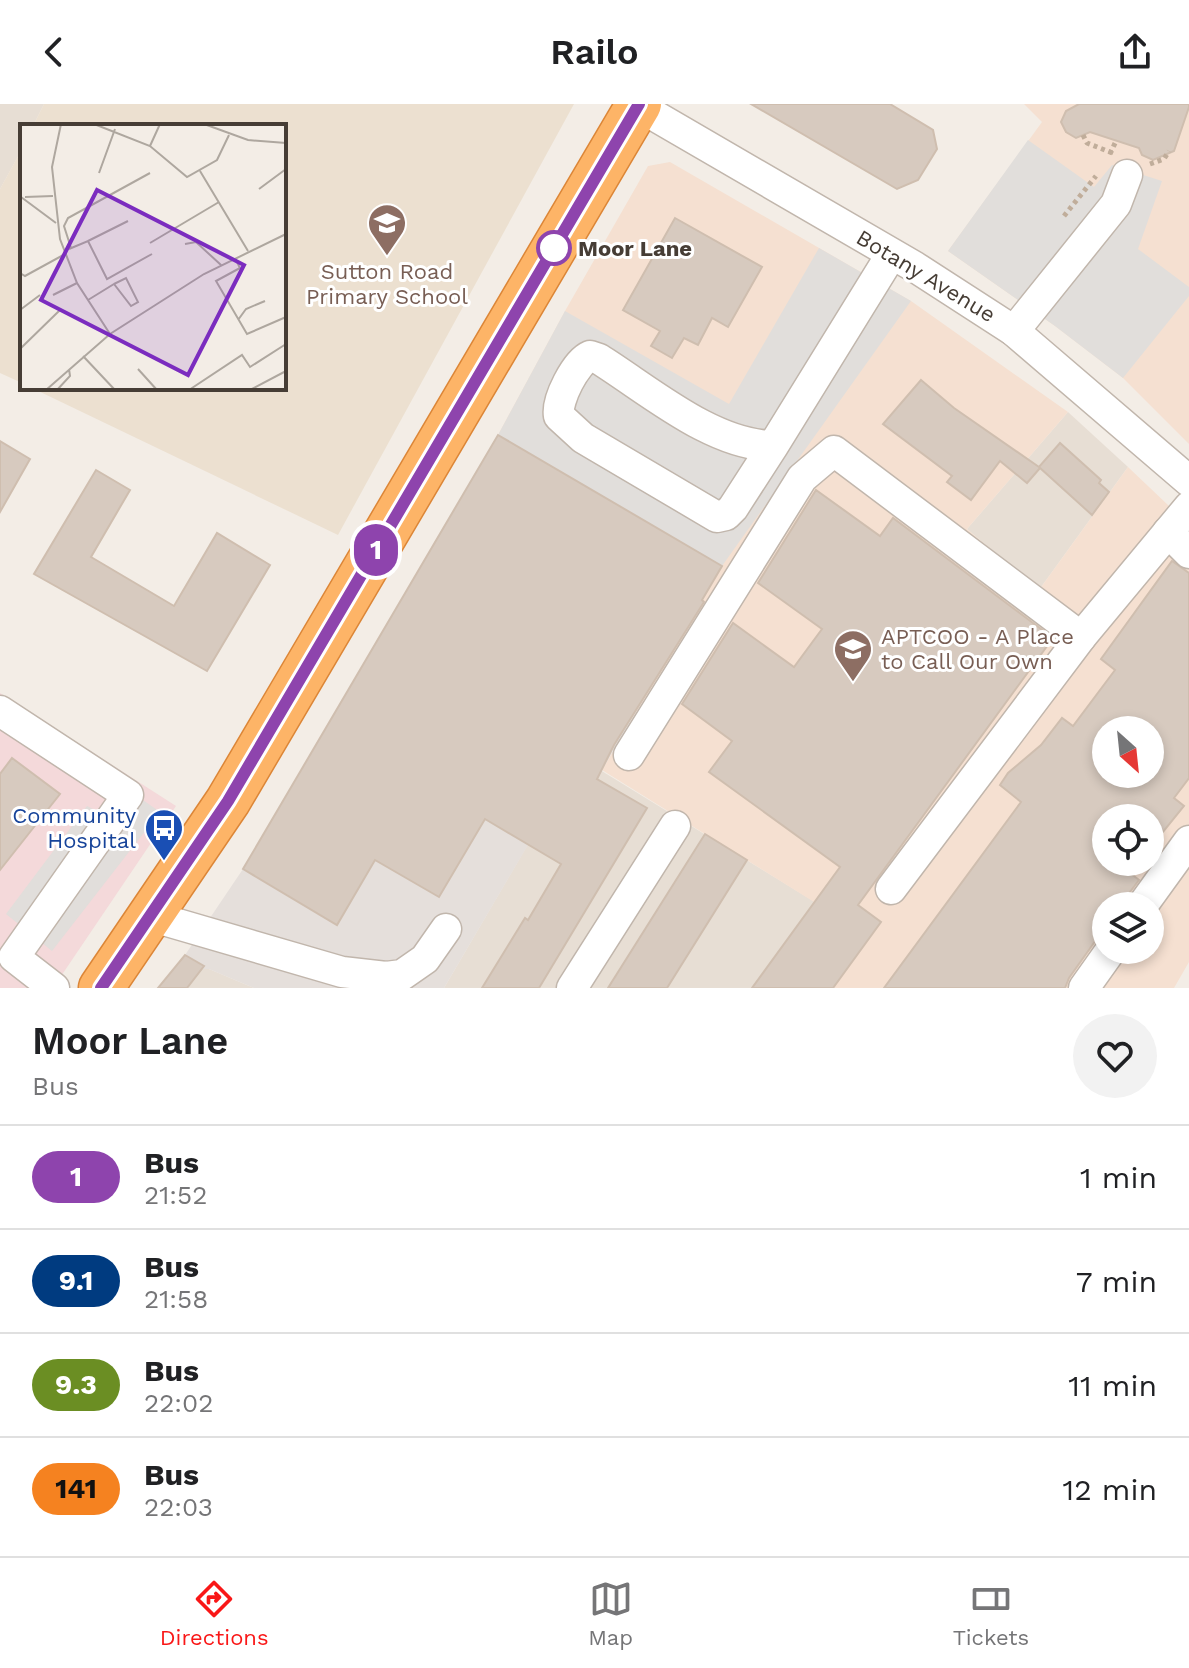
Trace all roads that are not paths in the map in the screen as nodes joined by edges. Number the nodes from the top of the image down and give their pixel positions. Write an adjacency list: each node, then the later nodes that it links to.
1 (638, 105): 3 (street, Botany Avenue); 16 (highway)
2 (1114, 163): 4 (street)
3 (891, 255): 4 (street, Botany Avenue); 5 (street)
4 (1014, 331): 6 (street, Botany Avenue)
5 (773, 446): 5 (street)
6 (1187, 475)
7 (1189, 507): 8 (street)
8 (1179, 542): 9 (street)
9 (1081, 637): 11 (street); 14 (street)
10 (0, 711): 20 (street)
11 (629, 755)
12 (675, 826): 21 (street)
13 (1189, 841): 15 (street)
14 (891, 889)
15 (1152, 892)
16 (150, 916): 17 (street); 19 (highway)
17 (446, 929)
18 (1101, 964): 22 (street)
19 (106, 982)
20 (54, 988)
21 (572, 988)
22 (1084, 988)

